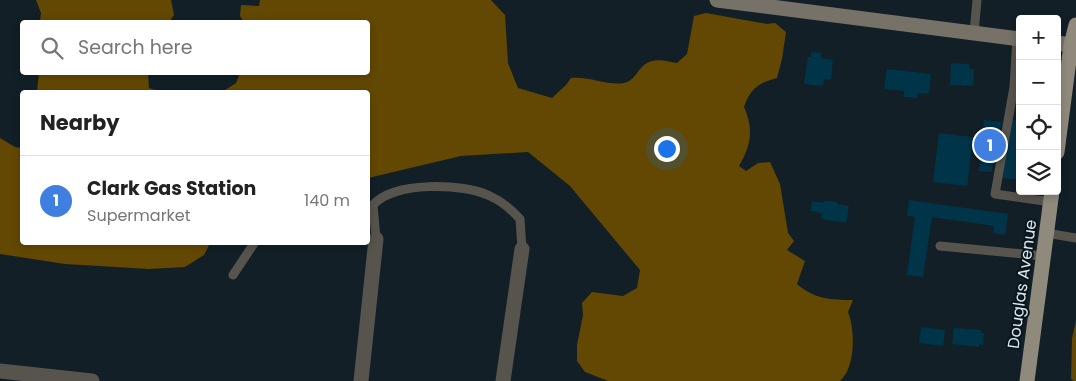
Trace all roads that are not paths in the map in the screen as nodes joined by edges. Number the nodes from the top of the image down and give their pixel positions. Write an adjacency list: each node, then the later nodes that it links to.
1 (717, 0): 4 (street)
2 (977, 0): 4 (lane)
3 (1076, 25): 6 (main road)
4 (974, 33): 5 (street)
5 (1016, 38)
6 (1068, 45): 9 (main road)
7 (1017, 60): 8 (lane)
8 (1015, 102): 10 (lane)
9 (1060, 105)
10 (1051, 197): 12 (main road, Douglas Avenue)
11 (370, 220): 14 (lane); 17 (lane)
12 (1046, 233): 13 (lane); 18 (main road, Douglas Avenue)
13 (1076, 238)
14 (376, 240): 22 (street)
15 (253, 245): 19 (lane)
16 (940, 246): 18 (lane)
17 (522, 249): 23 (street)
18 (1044, 256): 24 (main road, Douglas Avenue)
19 (233, 274)
20 (0, 370): 21 (street)
21 (92, 381)
22 (361, 381)
23 (502, 381)
24 (1027, 381)

